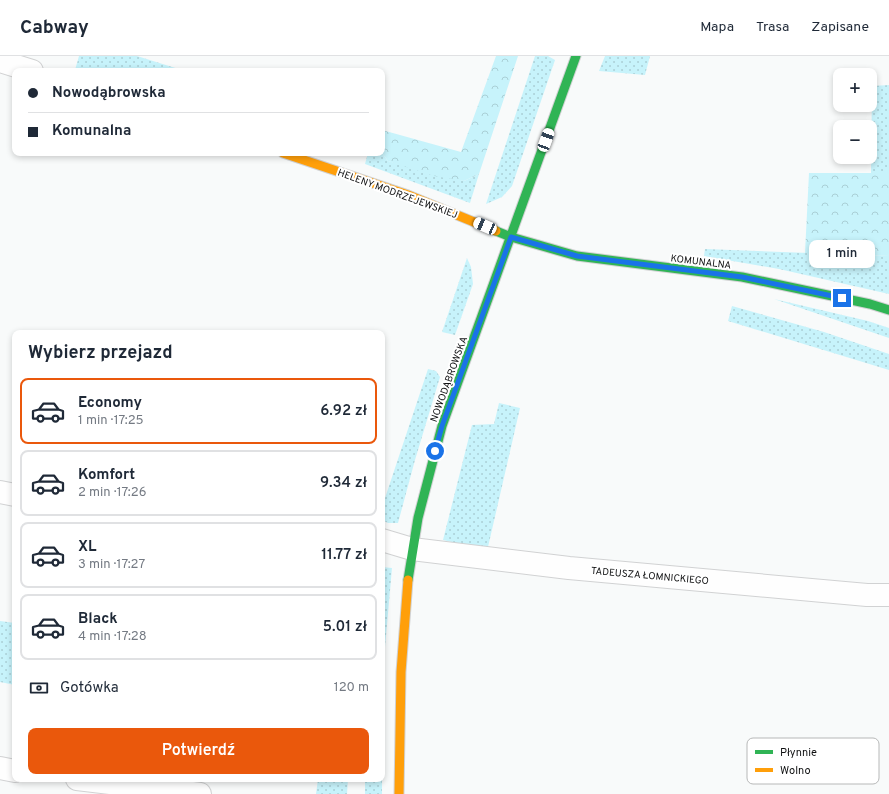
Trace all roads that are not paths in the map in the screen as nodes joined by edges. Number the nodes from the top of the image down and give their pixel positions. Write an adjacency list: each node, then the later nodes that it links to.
1 (576, 56): 5 (street, NOWODĄBROWSKA)
2 (0, 61): 3 (street)
3 (22, 68)
4 (293, 156): 5 (street, HELENY MODRZEJEWSKIEJ)
5 (511, 237): 6 (street, KOMUNALNA); 10 (street, NOWODĄBROWSKA)
6 (889, 310)
7 (0, 492): 8 (street)
8 (12, 494)
9 (385, 541): 10 (street, TADEUSZA ŁOMNICKIEGO)
10 (412, 549): 11 (street, TADEUSZA ŁOMNICKIEGO); 16 (street, NOWODĄBROWSKA)
11 (889, 595)
12 (0, 768): 13 (street)
13 (12, 770)
14 (102, 782): 15 (street)
15 (200, 794)
16 (399, 794)

